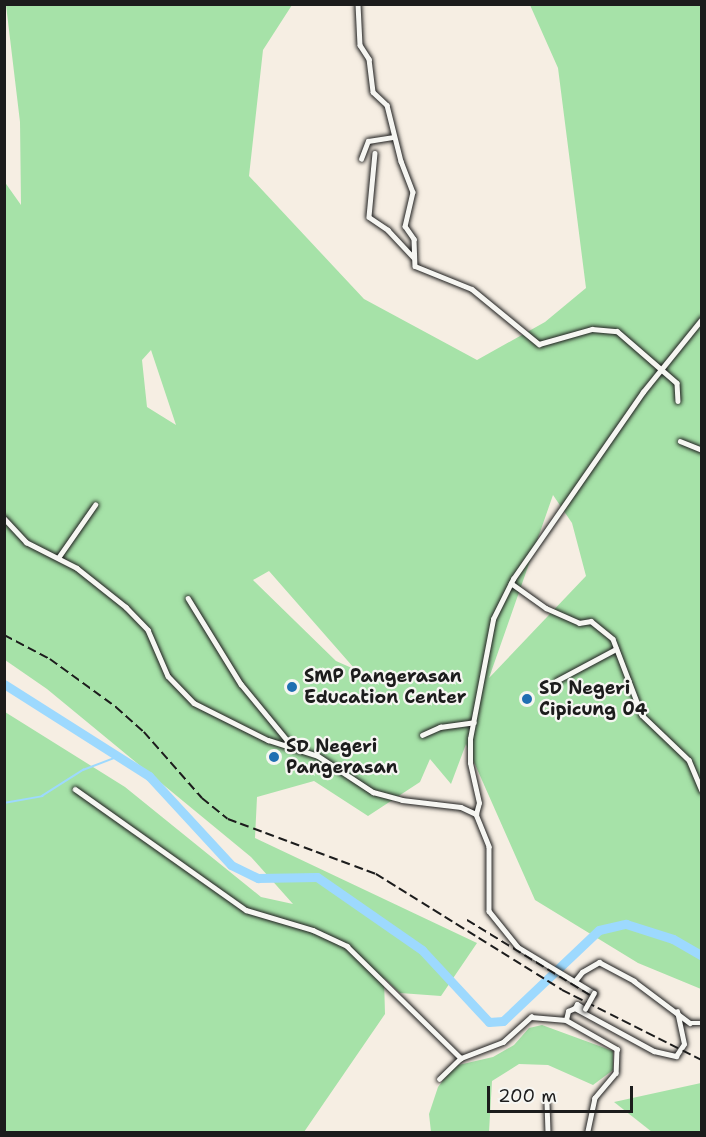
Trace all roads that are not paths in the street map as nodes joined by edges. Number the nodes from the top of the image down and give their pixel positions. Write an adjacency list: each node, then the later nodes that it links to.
1 (358, 4): 2 (street)
2 (394, 137): 4 (street); 5 (street)
3 (375, 153): 5 (street)
4 (361, 159)
5 (413, 257): 7 (street)
6 (702, 319): 7 (street)
7 (662, 368): 8 (street); 14 (street)
8 (678, 401)
9 (680, 441): 10 (street)
10 (702, 450)
11 (95, 505): 13 (street)
12 (4, 518): 13 (street)
13 (58, 558): 20 (street)
14 (511, 583): 16 (street); 18 (street)
15 (188, 598): 20 (street)
16 (616, 649): 17 (street); 22 (street)
17 (556, 681)
18 (474, 722): 19 (street); 23 (street)
19 (422, 735)
20 (292, 747): 23 (street)
21 (75, 789): 29 (street)
22 (702, 790)
23 (476, 814): 24 (street)
24 (574, 981): 25 (street, bridge); 26 (street)
25 (575, 1008): 26 (street); 27 (street)
26 (677, 1012): 28 (street)
27 (566, 1020): 29 (street); 33 (street)
28 (702, 1023)
29 (461, 1058): 30 (street)
30 (439, 1079)
31 (547, 1103): 32 (street)
32 (548, 1132)
33 (588, 1132)

